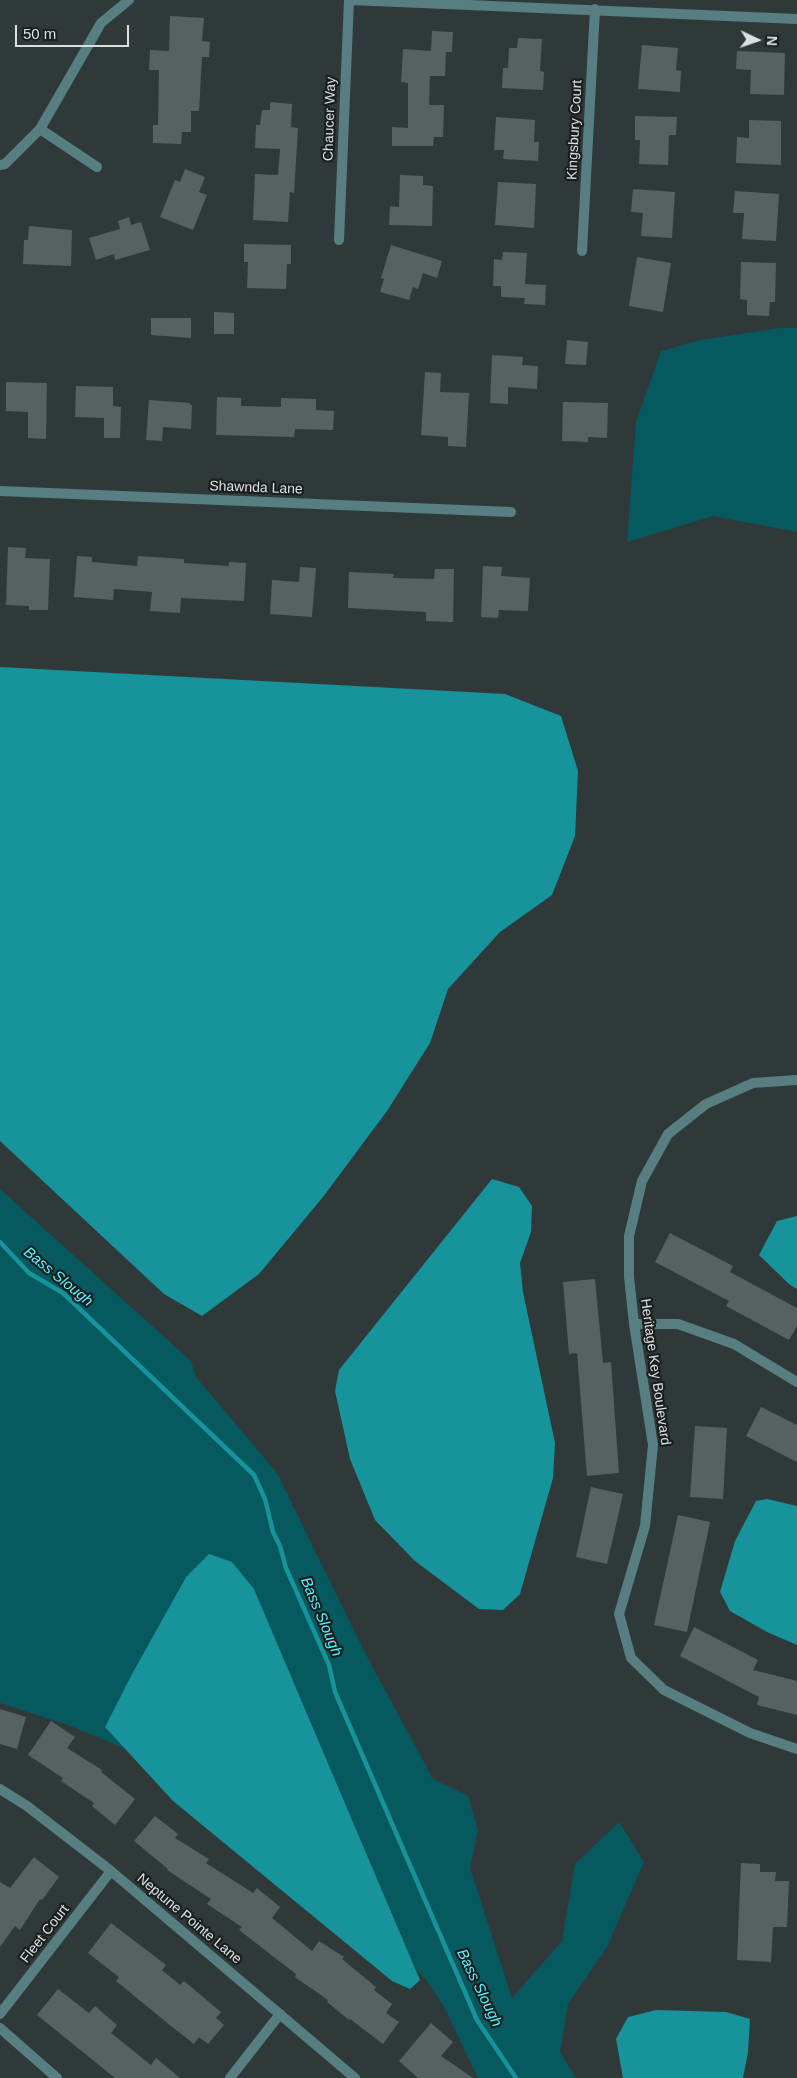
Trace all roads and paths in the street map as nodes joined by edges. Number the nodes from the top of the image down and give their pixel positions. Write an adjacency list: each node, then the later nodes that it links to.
1 (129, 0): 5 (street)
2 (350, 0): 3 (street); 8 (street, Chaucer Way)
3 (595, 9): 4 (street); 9 (street, Kingsbury Court)
4 (797, 19)
5 (40, 129): 6 (street); 7 (street)
6 (0, 165)
7 (97, 167)
8 (339, 240)
9 (582, 251)
10 (0, 491): 11 (street, Shawnda Lane)
11 (511, 512)
12 (797, 1080): 13 (street, Heritage Key Boulevard)
13 (634, 1324): 14 (street); 15 (street, Heritage Key Boulevard)
14 (797, 1382)
15 (797, 1749)
16 (0, 1789): 17 (street, Neptune Pointe Lane)
17 (111, 1871): 18 (street, Fleet Court); 19 (street, Neptune Pointe Lane)
18 (0, 2014)
19 (280, 2014): 22 (street); 23 (street, Neptune Pointe Lane)
20 (0, 2028): 21 (street)
21 (57, 2078)
22 (230, 2078)
23 (355, 2078)

